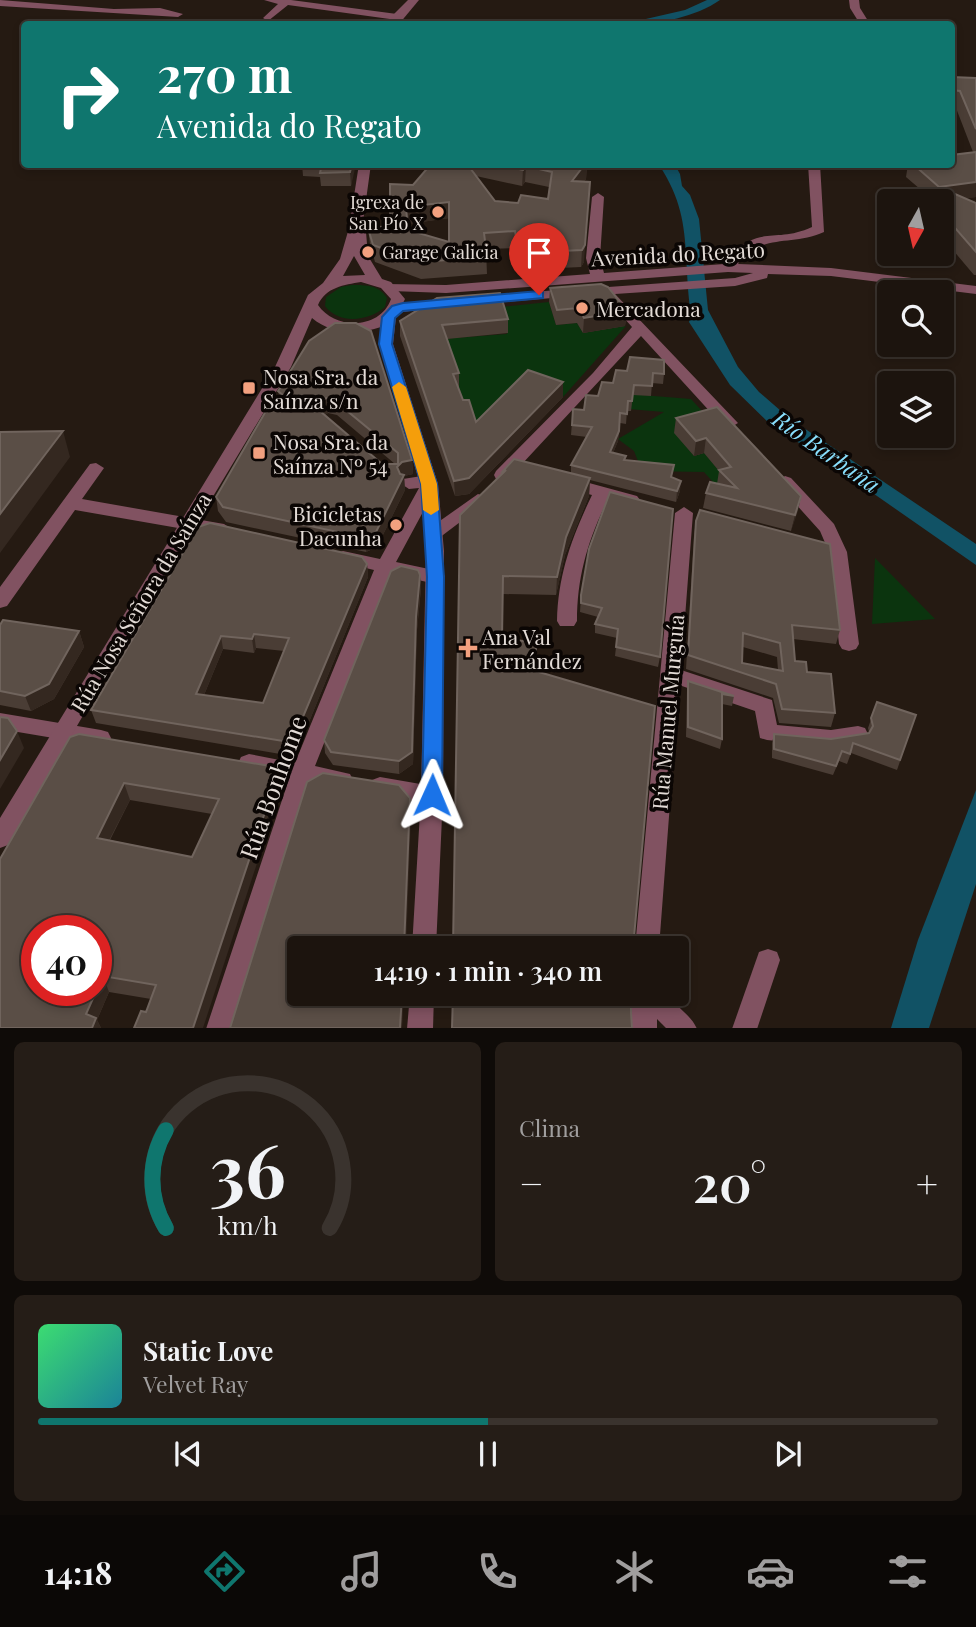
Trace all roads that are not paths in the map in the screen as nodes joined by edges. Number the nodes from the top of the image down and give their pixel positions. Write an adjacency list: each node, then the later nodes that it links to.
1 (269, 0): 5 (street)
2 (414, 0): 9 (street)
3 (854, 0): 10 (street)
4 (19, 1): 6 (street); 7 (street)
5 (284, 1): 8 (street); 9 (street)
6 (0, 3)
7 (180, 15)
8 (268, 18)
9 (395, 21)
10 (863, 21)
11 (364, 168): 16 (street)
12 (591, 168): 14 (street)
13 (814, 168): 17 (street)
14 (545, 172)
15 (598, 197): 19 (street)
16 (357, 222): 20 (street); 21 (street)
17 (728, 268): 18 (street, Avenida do Regato); 19 (street, Avenida do Regato)
18 (786, 269): 23 (street, Avenida do Regato); 24 (street)
19 (598, 278): 22 (street, Avenida do Regato)
20 (376, 280): 21 (street); 22 (street)
21 (329, 285): 25 (street)
22 (390, 287): 26 (street)
23 (608, 290): 26 (street, Avenida do Regato); 28 (street)
24 (976, 290)
25 (312, 307): 27 (street); 30 (street)
26 (393, 313): 27 (street, Avenida do Regato); 29 (street)
27 (350, 326): 29 (street); 30 (street, Avenida do Regato)
28 (639, 329): 33 (street); 34 (street)
29 (386, 344): 39 (street)
30 (283, 367): 31 (street, Rúa Nosa Señora da Saínza)
31 (259, 408): 32 (street); 44 (street, Rúa Nosa Señora da Saínza)
32 (276, 411)
33 (744, 439)
34 (510, 467): 37 (street); 46 (street)
35 (96, 468): 41 (street)
36 (772, 468): 49 (street)
37 (532, 473)
38 (555, 480): 40 (street)
39 (422, 483): 46 (street); 50 (street, Rúa Bonhome)
40 (602, 493): 42 (street); 53 (street)
41 (70, 503): 44 (street); 52 (street)
42 (649, 504)
43 (684, 513): 55 (street, Rúa Manuel Murguía)
44 (188, 522): 45 (street); 57 (street, Rúa Nosa Señora da Saínza)
45 (240, 534)
46 (433, 534): 51 (street)
47 (813, 545): 49 (street)
48 (319, 552): 50 (street)
49 (838, 552): 54 (street)
50 (385, 566): 51 (street); 61 (street, Rúa Bonhome)
51 (436, 577): 62 (street)
52 (0, 601)
53 (566, 621)
54 (849, 644)
55 (671, 675): 58 (street); 65 (street, Rúa Manuel Murguía)
56 (0, 721): 57 (street)
57 (62, 731): 59 (street); 63 (street, Rúa Nosa Señora da Saínza)
58 (858, 734)
59 (116, 740)
60 (222, 759): 61 (street)
61 (302, 772): 62 (street); 69 (street, Rúa Bonhome)
62 (432, 795): 64 (street)
63 (0, 838)
64 (425, 936)
65 (650, 936)
66 (768, 960): 73 (street)
67 (421, 1006): 70 (street)
68 (647, 1006): 71 (street); 72 (street)
69 (218, 1028)
70 (420, 1028)
71 (658, 1028)
72 (685, 1028)
73 (744, 1028)

